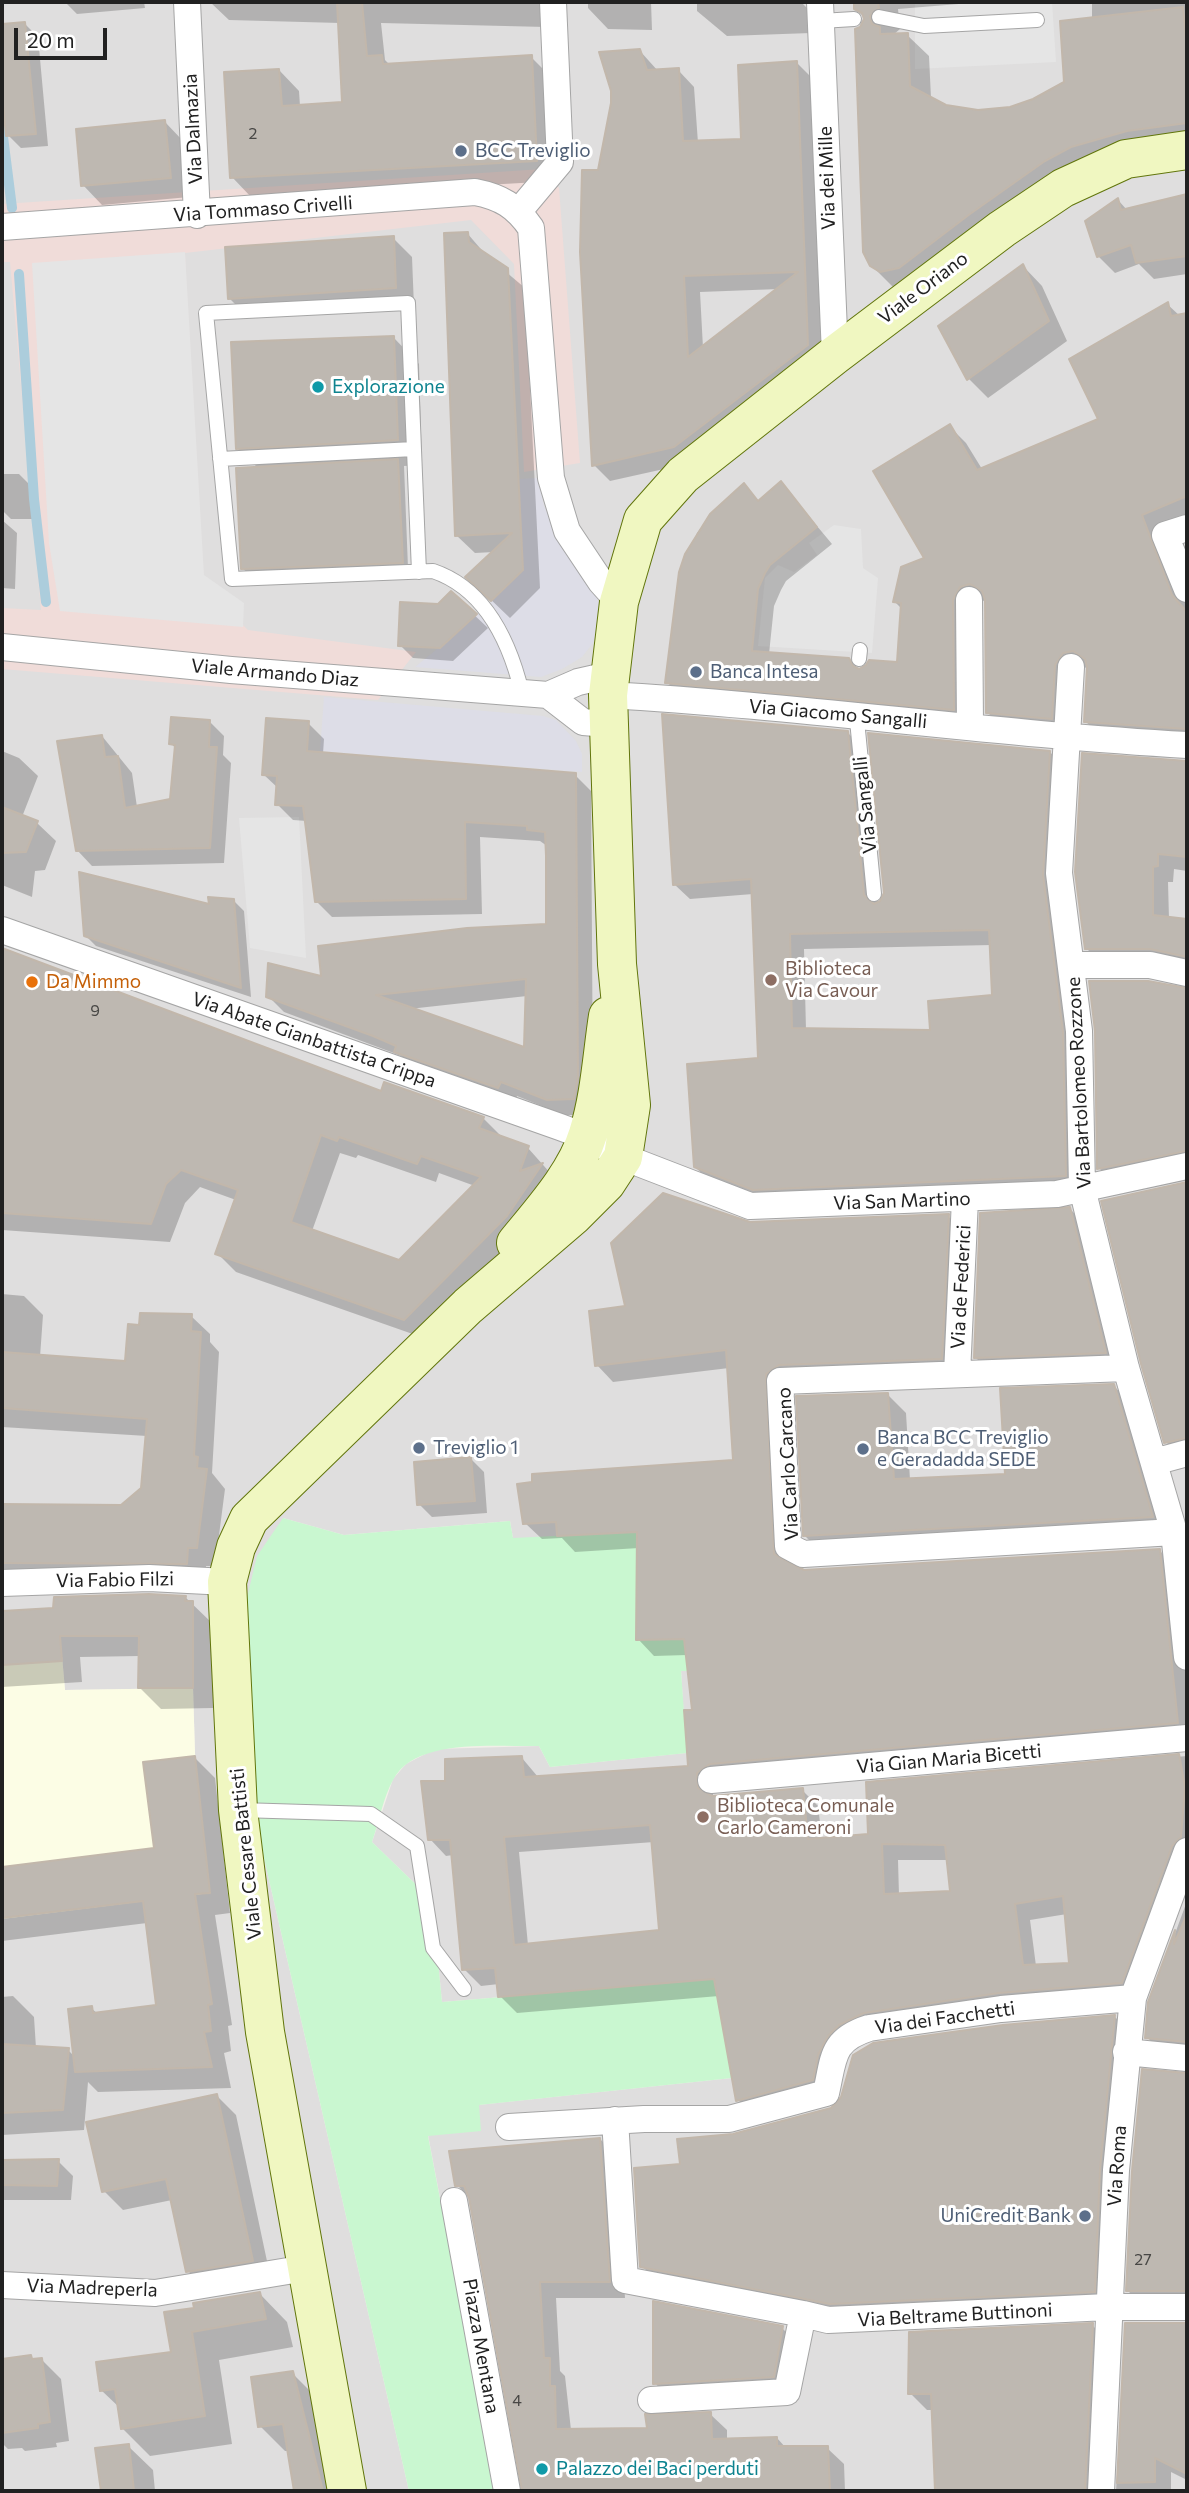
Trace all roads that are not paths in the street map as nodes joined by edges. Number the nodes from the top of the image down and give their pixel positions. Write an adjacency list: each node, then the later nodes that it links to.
1 (187, 2): 9 (street, Via Dalmazia)
2 (553, 2): 8 (street)
3 (820, 12): 5 (lane); 11 (street, Via dei Mille)
4 (879, 17): 6 (lane)
5 (854, 19)
6 (1037, 20)
7 (1187, 150): 11 (street, Viale Oriano)
8 (519, 211): 9 (street, Via Tommaso Crivelli); 18 (street)
9 (197, 215): 10 (street, Via Tommaso Crivelli)
10 (2, 227)
11 (835, 355): 18 (street, Viale Oriano)
12 (414, 449): 13 (lane); 13 (lane); 15 (lane)
13 (220, 459): 15 (lane)
14 (1187, 528): 16 (street)
15 (419, 572): 21 (lane)
16 (1186, 586)
17 (969, 600): 24 (street)
18 (619, 602): 22 (street, Viale Oriano)
19 (2, 647): 21 (street, Viale Armando Diaz)
20 (1070, 667): 25 (street)
21 (535, 694): 22 (street, Viale Armando Diaz); 22 (street)
22 (608, 698): 23 (street, Via Giacomo Sangalli); 29 (street, Viale Oriano)
23 (856, 712): 24 (street, Via Giacomo Sangalli); 27 (lane, Via Sangalli)
24 (970, 725): 25 (street, Via Giacomo Sangalli)
25 (1068, 738): 26 (street, Via Giacomo Sangalli); 30 (street, Via Bartolomeo Rozzone)
26 (1187, 745)
27 (874, 894)
28 (2, 930): 32 (street, Via Abate Gianbattista Crippa)
29 (617, 964): 32 (street, Viale Cesare Battisti); 33 (street)
30 (1072, 965): 31 (street); 35 (street, Via Bartolomeo Rozzone)
31 (1187, 973)
32 (587, 1137): 33 (street, Via Abate Gianbattista Crippa); 37 (street, Viale Cesare Battisti)
33 (623, 1157): 36 (street, Via San Martino); 37 (street, Viale Cesare Battisti)
34 (1187, 1166): 35 (street, Via San Martino)
35 (1082, 1188): 36 (street, Via San Martino); 38 (street, Via Bartolomeo Rozzone)
36 (965, 1199): 39 (street, Via de Federici)
37 (468, 1306): 43 (street, Viale Cesare Battisti)
38 (1126, 1368): 39 (street, Via Carlo Carcano); 41 (street, Via Bartolomeo Rozzone)
39 (957, 1374): 42 (street, Via Carlo Carcano)
40 (1187, 1453): 41 (street)
41 (1154, 1462): 42 (street)
42 (1174, 1532): 45 (street)
43 (227, 1582): 44 (street, Via Fabio Filzi); 48 (street, Viale Cesare Battisti)
44 (2, 1583)
45 (1187, 1657)
46 (1187, 1738): 47 (street, Via Gian Maria Bicetti)
47 (711, 1780)
48 (238, 1810): 50 (lane); 57 (street, Viale Cesare Battisti)
49 (1185, 1866): 51 (street, Via Roma)
50 (464, 1989)
51 (1133, 1998): 52 (street, Via Roma); 54 (street, Via dei Facchetti)
52 (1126, 2052): 53 (street); 59 (street, Via Roma)
53 (1187, 2057)
54 (615, 2120): 55 (street, Via dei Facchetti); 61 (street, Via Beltrame Buttinoni)
55 (509, 2127)
56 (454, 2201): 64 (street, Piazza Mentana)
57 (306, 2268): 58 (street, Via Madreperla); 63 (street, Viale Cesare Battisti)
58 (2, 2285)
59 (1108, 2307): 60 (street, Via Beltrame Buttinoni); 61 (street, Via Beltrame Buttinoni); 65 (street, Via Roma)
60 (1187, 2307)
61 (803, 2314): 62 (street)
62 (651, 2400)
63 (347, 2491)
64 (507, 2491)
65 (1101, 2491)

